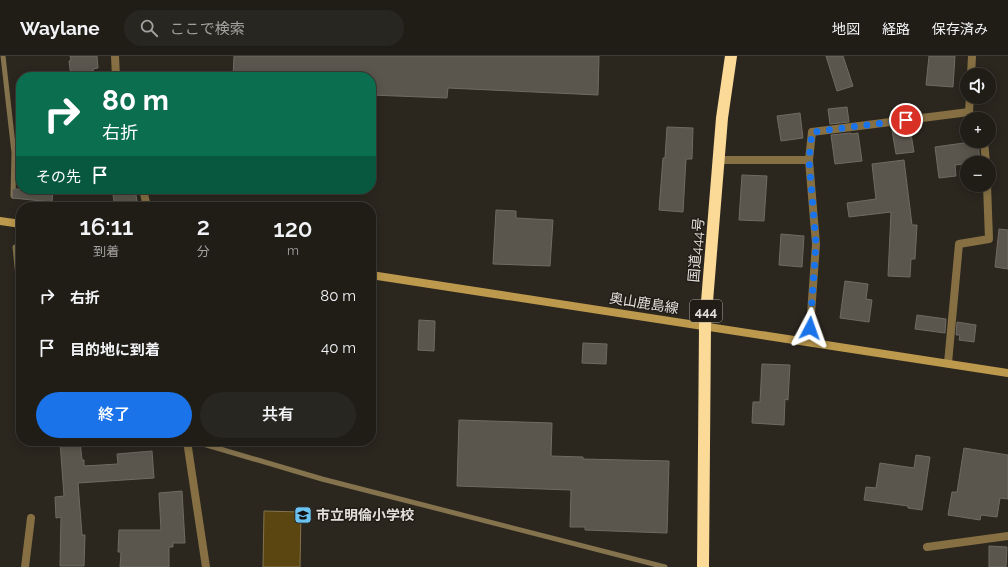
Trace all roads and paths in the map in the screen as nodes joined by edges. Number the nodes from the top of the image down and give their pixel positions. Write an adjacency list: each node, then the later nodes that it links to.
1 (115, 56): 5 (street)
2 (731, 56): 7 (highway, 国道444号 / 444)
3 (972, 56): 4 (street)
4 (971, 68)
5 (116, 72)
6 (960, 116): 8 (street)
7 (718, 160): 8 (street); 13 (highway, 国道444号 / 444)
8 (809, 160): 14 (street)
9 (987, 192): 15 (street)
10 (0, 221): 11 (main road)
11 (16, 223)
12 (376, 276): 13 (main road, 奥山鹿島線)
13 (705, 326): 14 (main road, 奥山鹿島線); 23 (highway, 国道444号 / 444)
14 (809, 342): 15 (main road, 奥山鹿島線)
15 (948, 363): 16 (main road, 奥山鹿島線)
16 (1008, 373)
17 (187, 446): 22 (street)
18 (31, 518): 21 (street)
19 (1008, 536): 20 (street)
20 (927, 547)
21 (25, 567)
22 (206, 567)
23 (703, 567)

